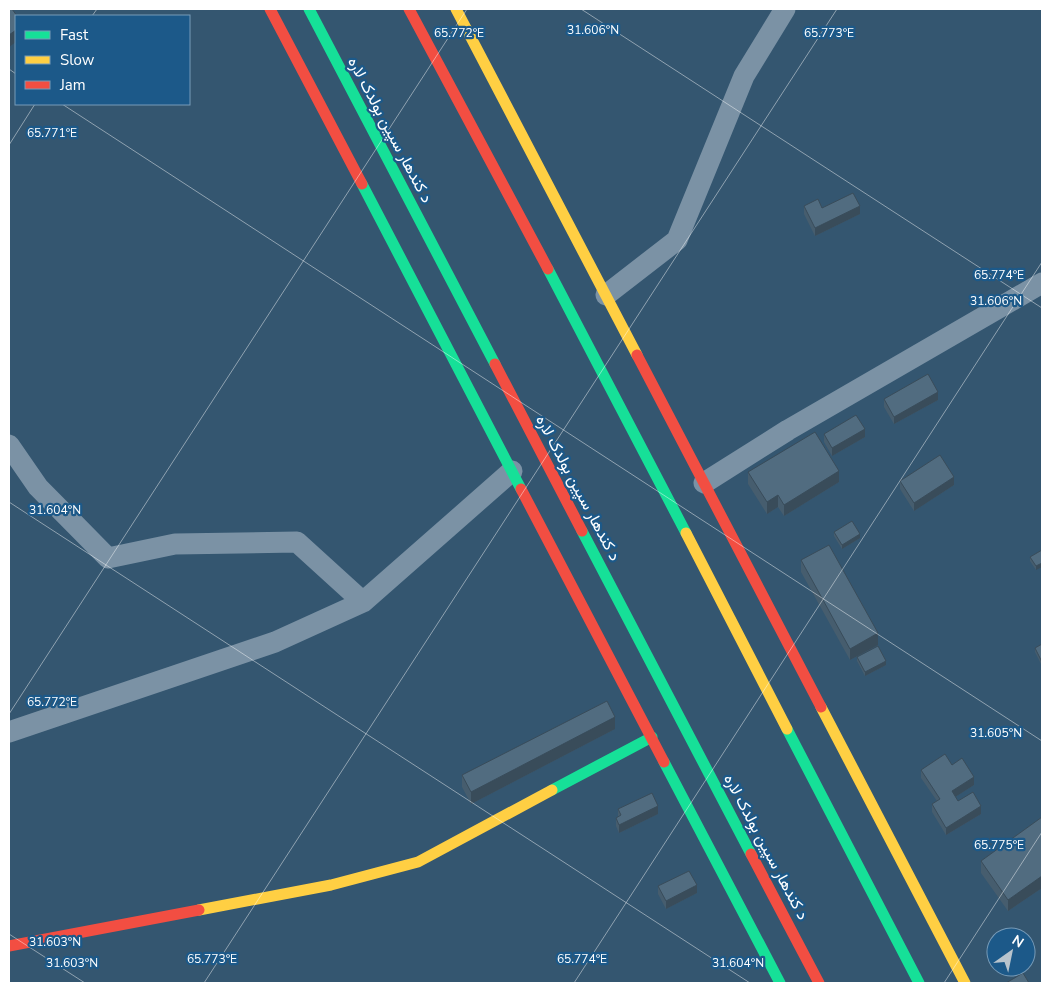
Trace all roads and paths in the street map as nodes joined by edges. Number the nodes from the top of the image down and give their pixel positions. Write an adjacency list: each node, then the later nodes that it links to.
1 (270, 9): 9 (main road)
2 (308, 9): 16 (main road, د کندهار سپین بولدک لاره)
3 (409, 9): 17 (main road)
4 (456, 9): 7 (main road)
5 (786, 9): 7 (street)
6 (1042, 283): 10 (street)
7 (606, 295): 10 (main road)
8 (9, 445): 11 (street)
9 (512, 471): 11 (street); 13 (main road)
10 (704, 483): 18 (main road)
11 (363, 602): 12 (street)
12 (9, 732)
13 (652, 737): 14 (main road); 15 (main road)
14 (9, 946)
15 (780, 983)
16 (819, 983)
17 (919, 983)
18 (965, 983)

